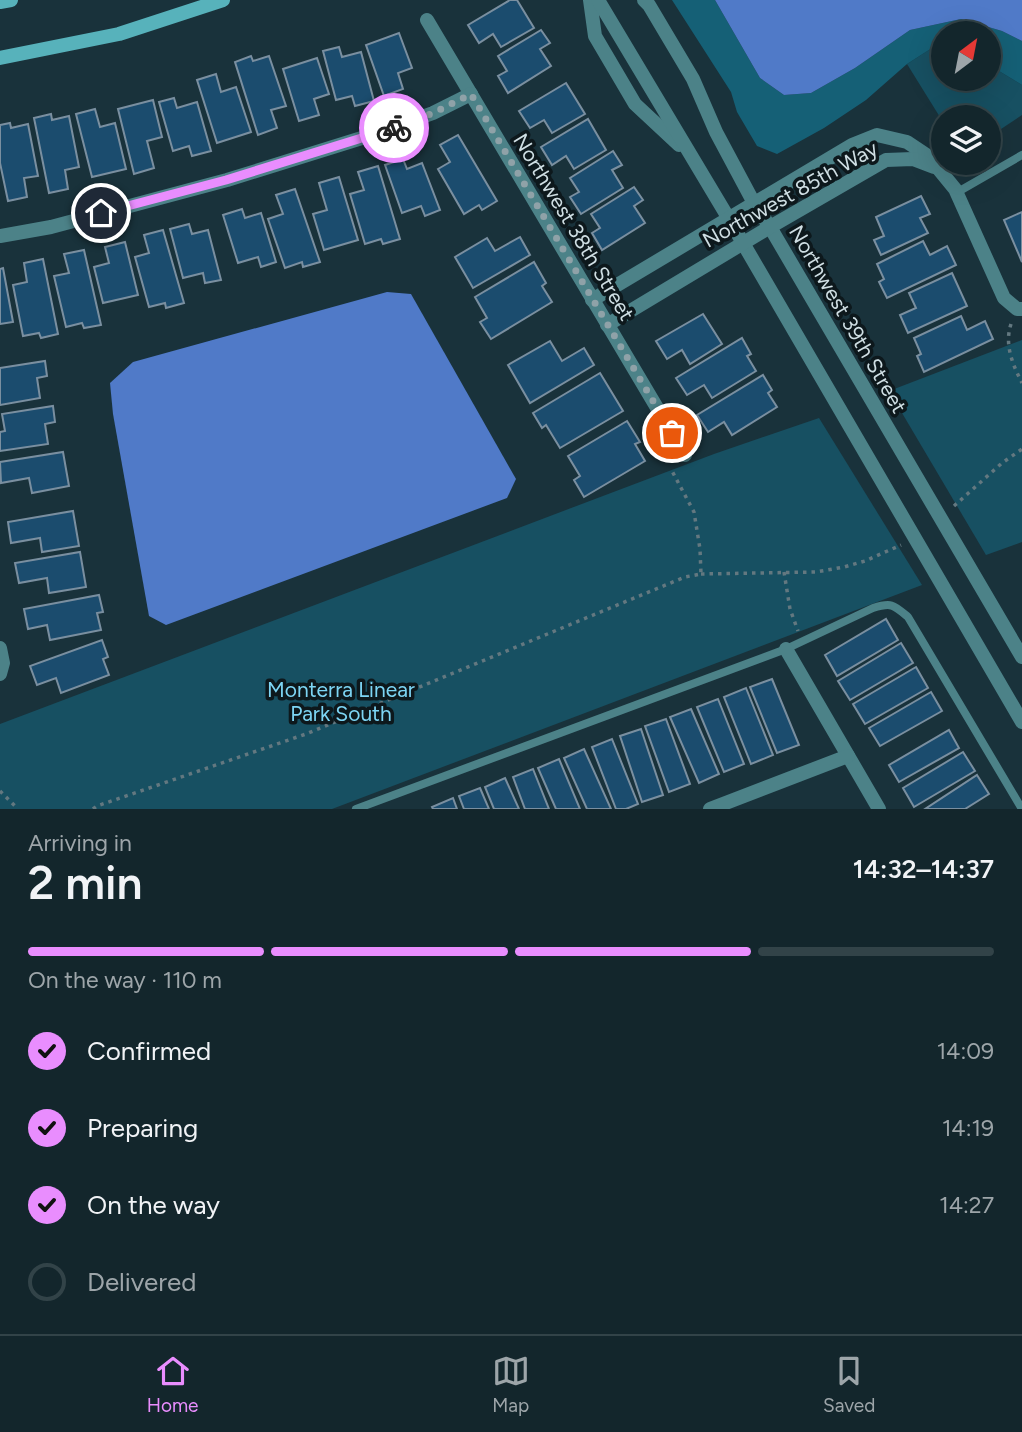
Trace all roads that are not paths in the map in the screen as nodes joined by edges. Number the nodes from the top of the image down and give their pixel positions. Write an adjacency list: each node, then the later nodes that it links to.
1 (11, 0): 6 (main road)
2 (223, 0): 8 (main road)
3 (590, 0): 10 (street)
4 (598, 0): 10 (street)
5 (644, 0): 16 (street, Northwest 39th Street)
6 (0, 2)
7 (427, 20): 9 (street, Northwest 38th Street)
8 (0, 58)
9 (471, 94): 19 (street); 21 (street, Northwest 38th Street)
10 (690, 155): 17 (street)
11 (1022, 155): 15 (lane)
12 (931, 160): 16 (street, Northwest 85th Way)
13 (931, 166): 18 (street, Northwest 85th Way)
14 (944, 175): 15 (street)
15 (956, 192): 22 (street)
16 (755, 205): 17 (street, Northwest 85th Way); 18 (street, Northwest 39th Street)
17 (729, 219): 20 (street); 21 (street, Northwest 85th Way)
18 (770, 227): 20 (street, Northwest 85th Way); 27 (street, Northwest 39th Street)
19 (0, 236)
20 (743, 244): 23 (street, Northwest 85th Way); 29 (street)
21 (592, 300): 23 (street, Northwest 38th Street)
22 (1019, 309)
23 (607, 325): 24 (street, Northwest 38th Street)
24 (685, 455)
25 (0, 648): 28 (street)
26 (786, 649): 30 (street); 31 (lane); 34 (lane)
27 (1022, 657)
28 (0, 674)
29 (1022, 722)
30 (848, 756): 32 (street); 33 (street)
31 (356, 809)
32 (710, 809)
33 (879, 809)
34 (1021, 809)

